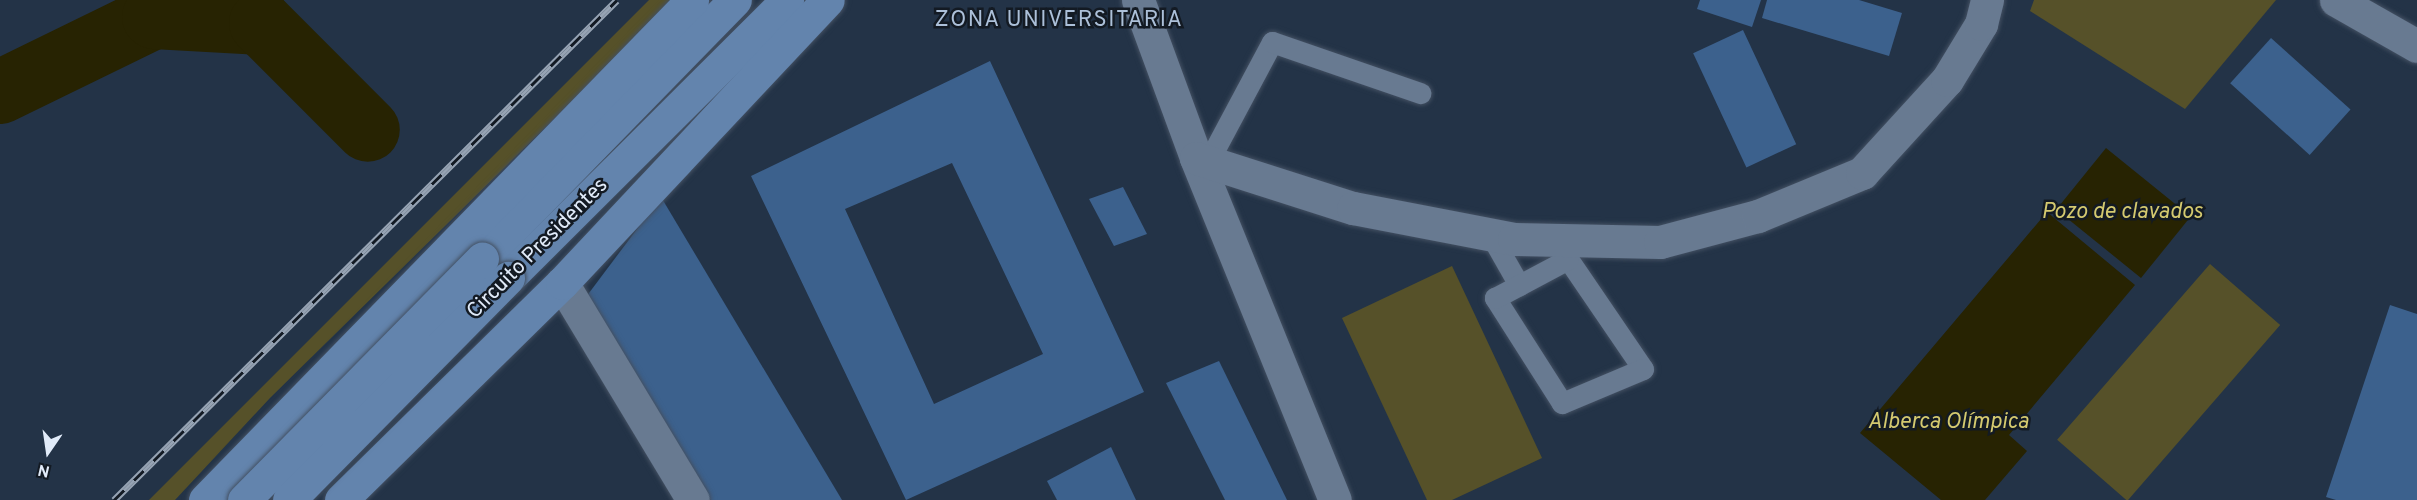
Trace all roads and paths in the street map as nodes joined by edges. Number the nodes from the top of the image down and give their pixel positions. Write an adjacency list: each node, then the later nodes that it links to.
1 (692, 0): 14 (main road)
2 (735, 0): 19 (main road, Circuito Presidentes, bridge)
3 (787, 0): 20 (main road, Circuito Presidentes, bridge)
4 (828, 0): 12 (main road)
5 (1138, 0): 10 (street)
6 (1987, 0): 11 (street)
7 (2338, 1): 8 (street)
8 (2417, 46)
9 (1420, 93): 10 (lane)
10 (1202, 160): 11 (street); 22 (street)
11 (1490, 234): 13 (lane)
12 (562, 283): 15 (main road); 21 (street)
13 (1520, 285): 13 (lane)
14 (376, 328): 15 (main road); 16 (main road)
15 (443, 401): 17 (main road)
16 (278, 426): 17 (main road); 18 (main road)
17 (343, 498)
18 (205, 500)
19 (244, 500)
20 (289, 500)
21 (693, 500)
22 (1335, 500)

